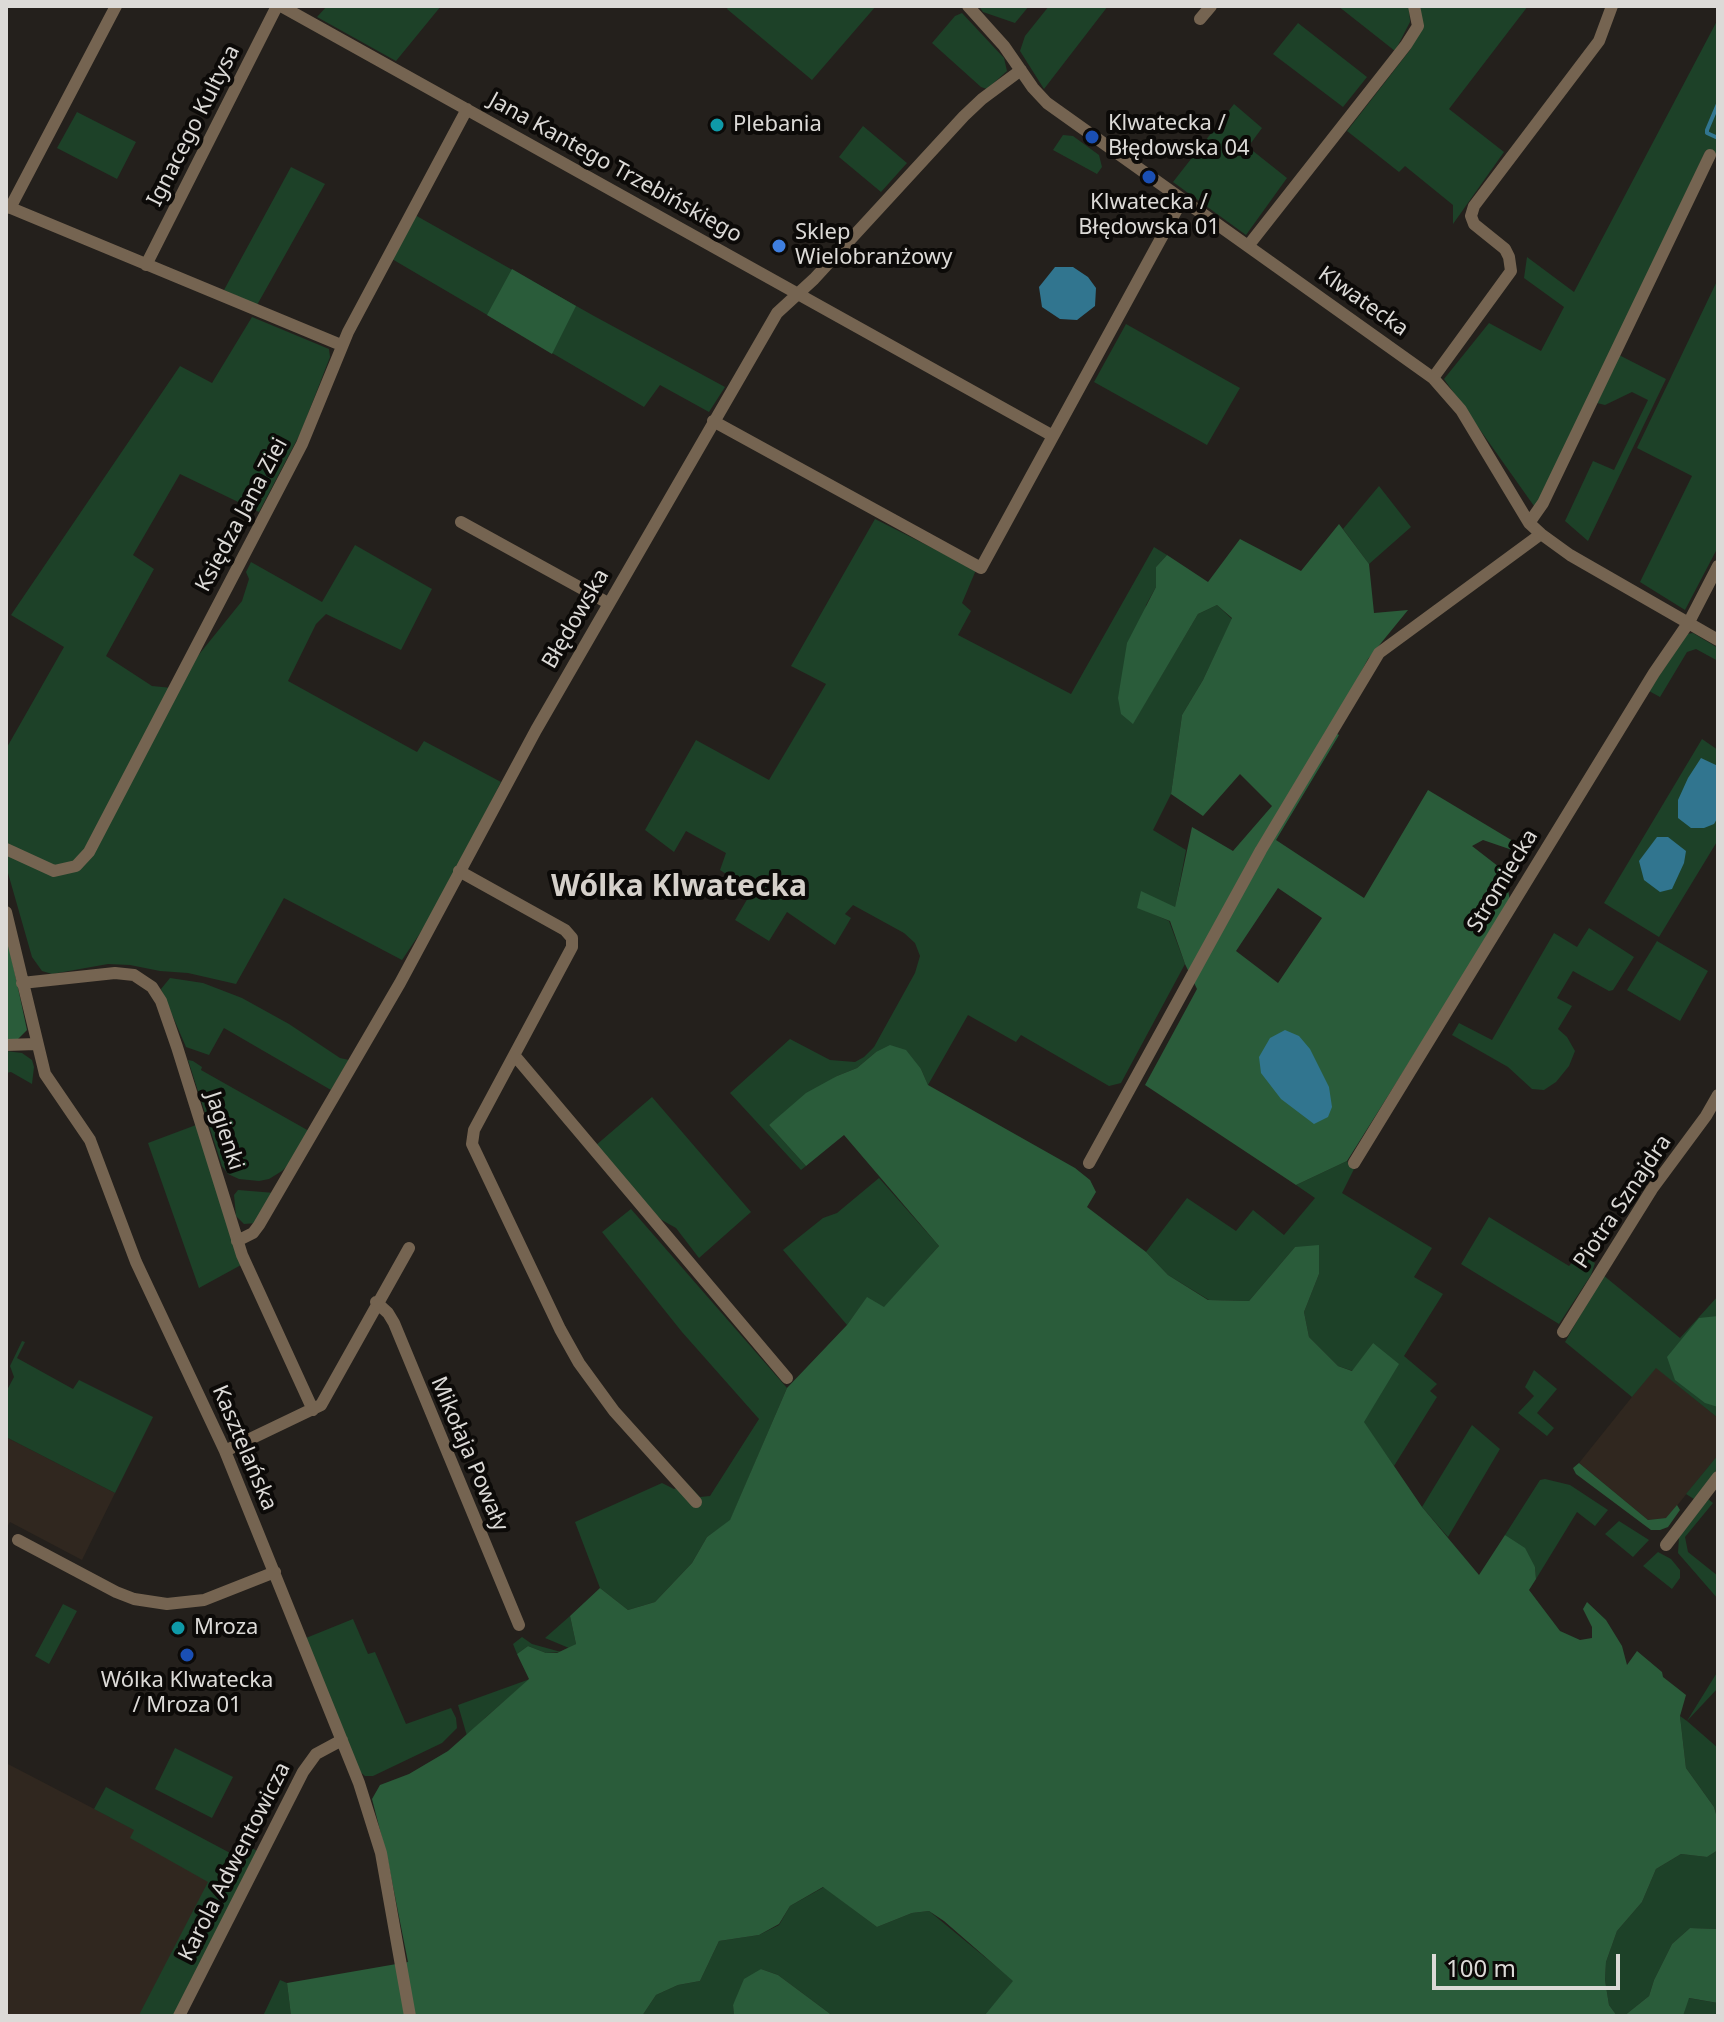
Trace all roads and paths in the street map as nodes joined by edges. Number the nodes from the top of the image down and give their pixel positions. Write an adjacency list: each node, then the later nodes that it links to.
1 (116, 6): 12 (street)
2 (279, 6): 9 (street, Jana Kantego Trzebińskiego); 14 (street, Ignacego Kultysa)
3 (968, 6): 8 (street, Klwatecka)
4 (1211, 6): 7 (street)
5 (1414, 6): 13 (street)
6 (1612, 6): 17 (street)
7 (1200, 19)
8 (1021, 70): 11 (street, Klwatecka); 15 (street, Błędowska)
9 (467, 109): 15 (street, Jana Kantego Trzebińskiego); 16 (street, Księdza Jana Ziei)
10 (1710, 155): 21 (street)
11 (1182, 200): 13 (street, Klwatecka); 19 (street)
12 (8, 207): 14 (street)
13 (1248, 246): 17 (street, Klwatecka)
14 (146, 265): 16 (street)
15 (799, 293): 18 (street, Błędowska); 19 (street, Jana Kantego Trzebińskiego)
16 (341, 345): 27 (street, Księdza Jana Ziei)
17 (1433, 378): 21 (street, Klwatecka)
18 (713, 421): 19 (street); 24 (street, Błędowska)
19 (1053, 436)
20 (461, 522): 24 (street)
21 (1529, 523): 22 (street, Klwatecka)
22 (1541, 534): 25 (street, Klwatecka); 35 (street)
23 (1718, 566): 25 (street, Stromiecka)
24 (608, 603): 28 (street, Błędowska)
25 (1689, 622): 26 (street, Klwatecka); 36 (street, Stromiecka)
26 (1718, 640)
27 (6, 849)
28 (459, 871): 33 (street); 37 (street, Błędowska)
29 (6, 912): 30 (street, Kasztelańska)
30 (22, 983): 31 (street, Kasztelańska); 37 (street, Jagienki)
31 (36, 1044): 32 (street); 43 (street, Kasztelańska)
32 (6, 1045)
33 (515, 1056): 41 (street); 45 (street)
34 (1718, 1095): 40 (street, Piotra Sznajdra)
35 (1089, 1163)
36 (1354, 1163)
37 (237, 1241): 42 (street, Jagienki)
38 (409, 1248): 39 (street)
39 (376, 1302): 42 (street); 49 (street, Mikołaja Powały)
40 (1563, 1332)
41 (787, 1378)
42 (313, 1410): 43 (street)
43 (225, 1451): 48 (street, Kasztelańska)
44 (1718, 1477): 47 (street)
45 (696, 1502)
46 (18, 1540): 48 (street)
47 (1666, 1545)
48 (275, 1572): 50 (street, Kasztelańska)
49 (519, 1625)
50 (342, 1740): 51 (street, Karola Adwentowicza); 52 (street, Kasztelańska)
51 (179, 2016)
52 (410, 2016)

